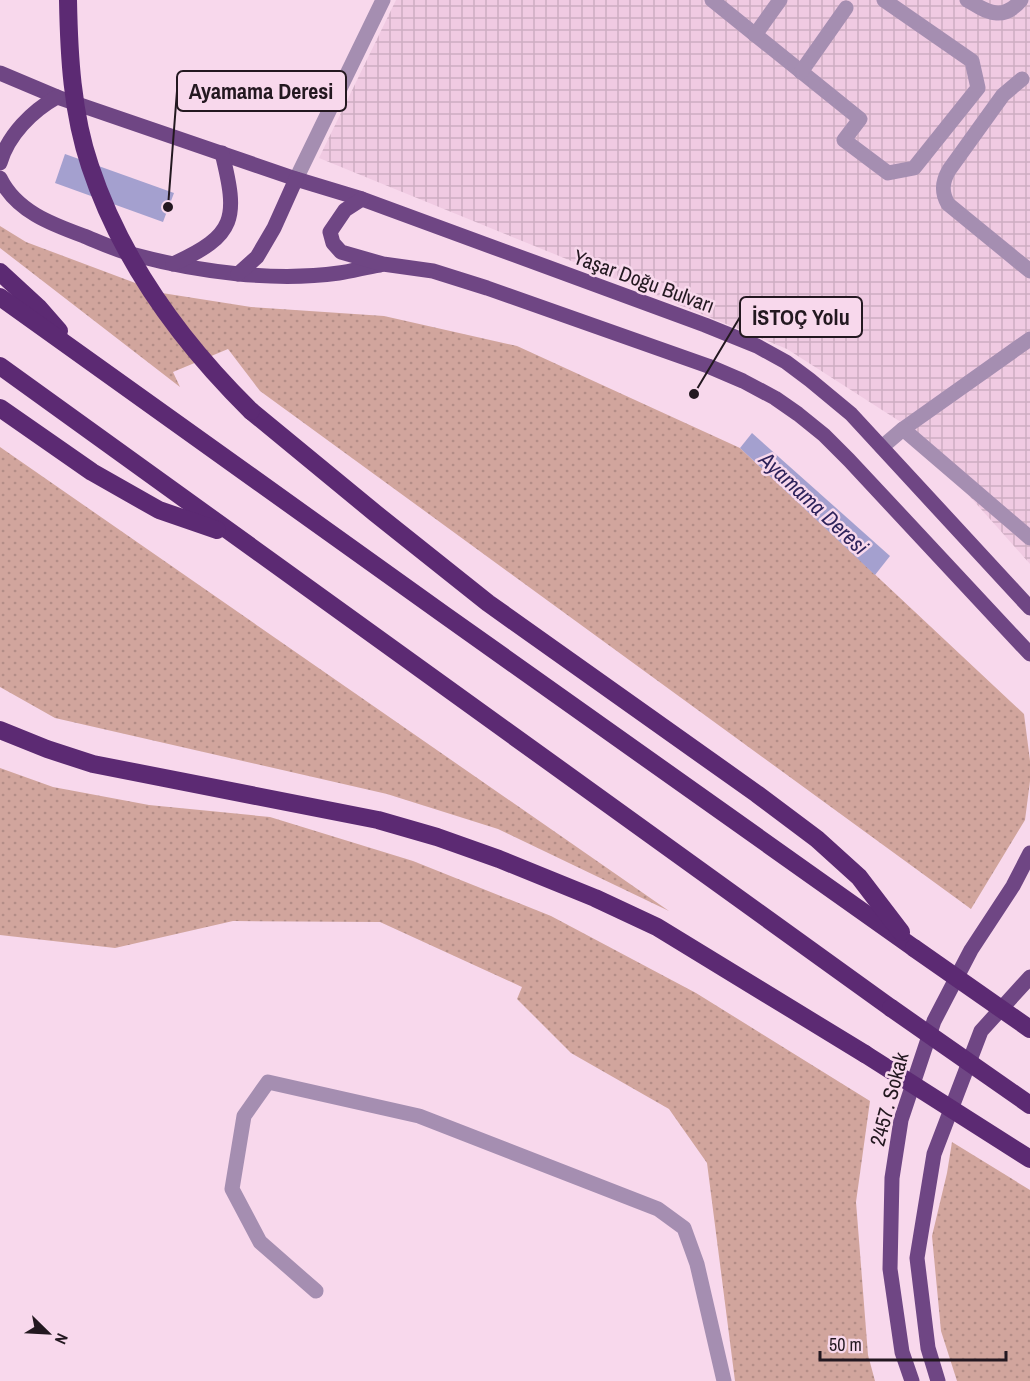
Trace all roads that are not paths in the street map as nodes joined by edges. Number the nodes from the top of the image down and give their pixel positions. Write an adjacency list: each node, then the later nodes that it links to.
1 (68, 0): 37 (highway, bridge)
2 (383, 0): 17 (street)
3 (712, 0): 9 (street)
4 (780, 0): 9 (street)
5 (884, 0): 10 (street)
6 (967, 0): 7 (street)
7 (1022, 0)
8 (846, 8): 10 (street)
9 (755, 35): 10 (street)
10 (801, 72)
11 (0, 73): 13 (main road, Yaşar Doğu Bulvarı)
12 (1022, 79): 21 (street)
13 (57, 98): 14 (main road, Yaşar Doğu Bulvarı); 15 (main road)
14 (222, 153): 17 (main road, Yaşar Doğu Bulvarı); 19 (main road)
15 (0, 163)
16 (0, 178): 19 (main road)
17 (296, 179): 18 (main road, Yaşar Doğu Bulvarı); 23 (main road)
18 (362, 199): 20 (main road); 30 (main road, Yaşar Doğu Bulvarı)
19 (173, 264): 23 (main road)
20 (383, 264): 23 (main road); 34 (main road)
21 (1030, 271)
22 (0, 272): 26 (highway)
23 (238, 274)
24 (0, 297): 26 (highway)
25 (1030, 339): 29 (street)
26 (82, 358): 37 (highway)
27 (0, 366): 31 (highway)
28 (0, 408): 31 (highway)
29 (903, 429): 30 (street); 32 (street)
30 (882, 447): 33 (main road, Yaşar Doğu Bulvarı)
31 (236, 537): 40 (highway, bridge)
32 (1030, 538)
33 (1030, 608)
34 (1030, 654)
35 (0, 730): 41 (highway, bridge)
36 (1030, 853): 44 (main road, 2457. Sokak)
37 (914, 948): 39 (highway, bridge)
38 (1030, 977): 45 (main road)
39 (1030, 1029)
40 (1030, 1105)
41 (1030, 1159)
42 (316, 1291): 43 (street)
43 (724, 1381)
44 (912, 1381)
45 (938, 1381)

